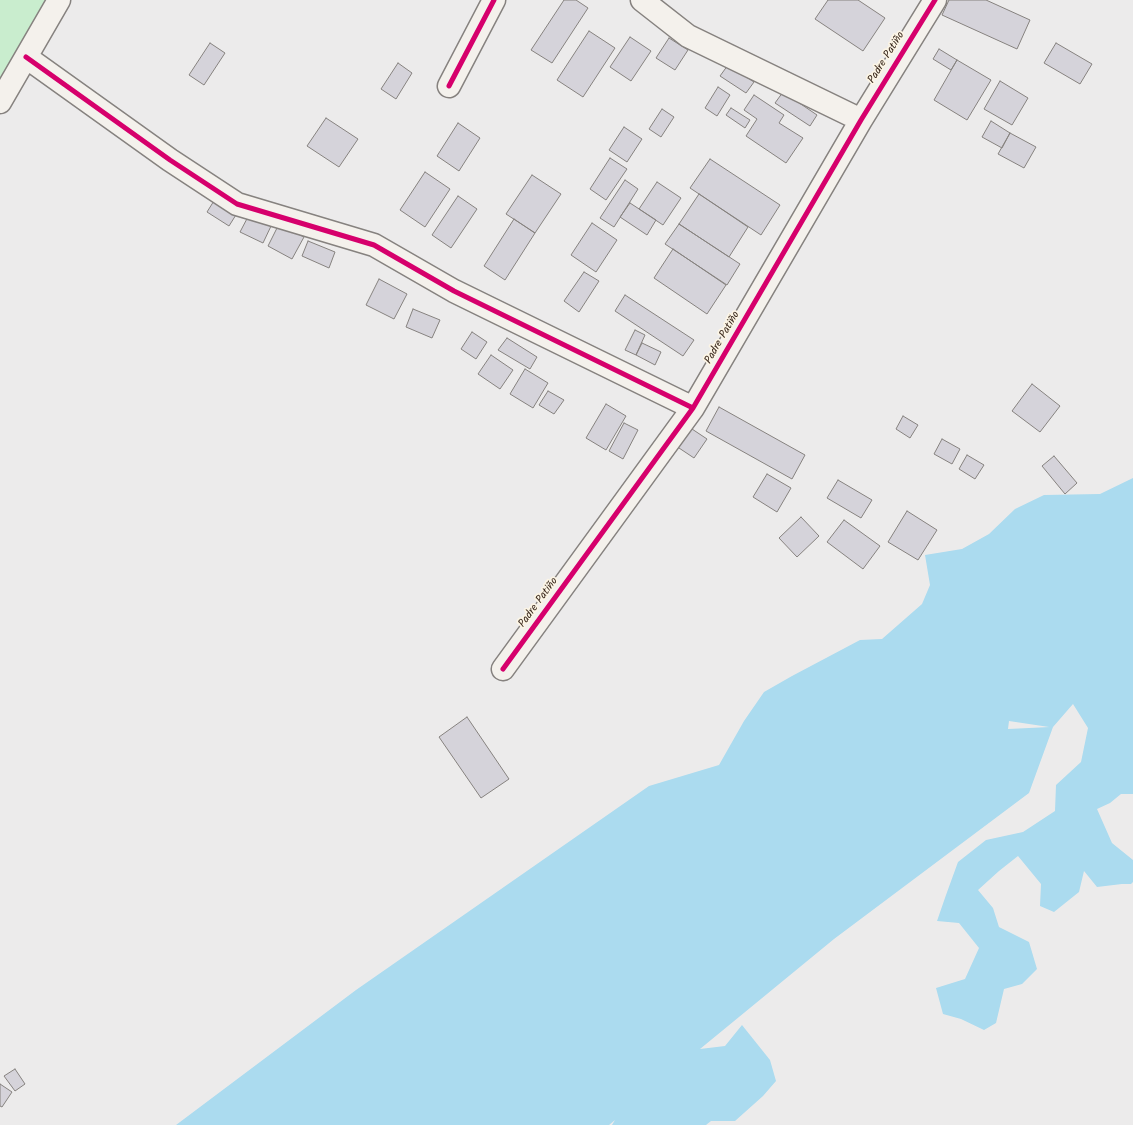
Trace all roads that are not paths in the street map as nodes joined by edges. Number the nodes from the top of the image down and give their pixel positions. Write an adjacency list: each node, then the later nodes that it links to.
1 (59, 0): 5 (street)
2 (494, 0): 6 (street)
3 (642, 0): 8 (street)
4 (935, 0): 8 (street, Padre Patiño)
5 (26, 57): 7 (street); 9 (street)
6 (449, 86)
7 (0, 102)
8 (861, 120): 9 (street, Padre Patiño)
9 (693, 408): 10 (street, Padre Patiño)
10 (503, 669)

